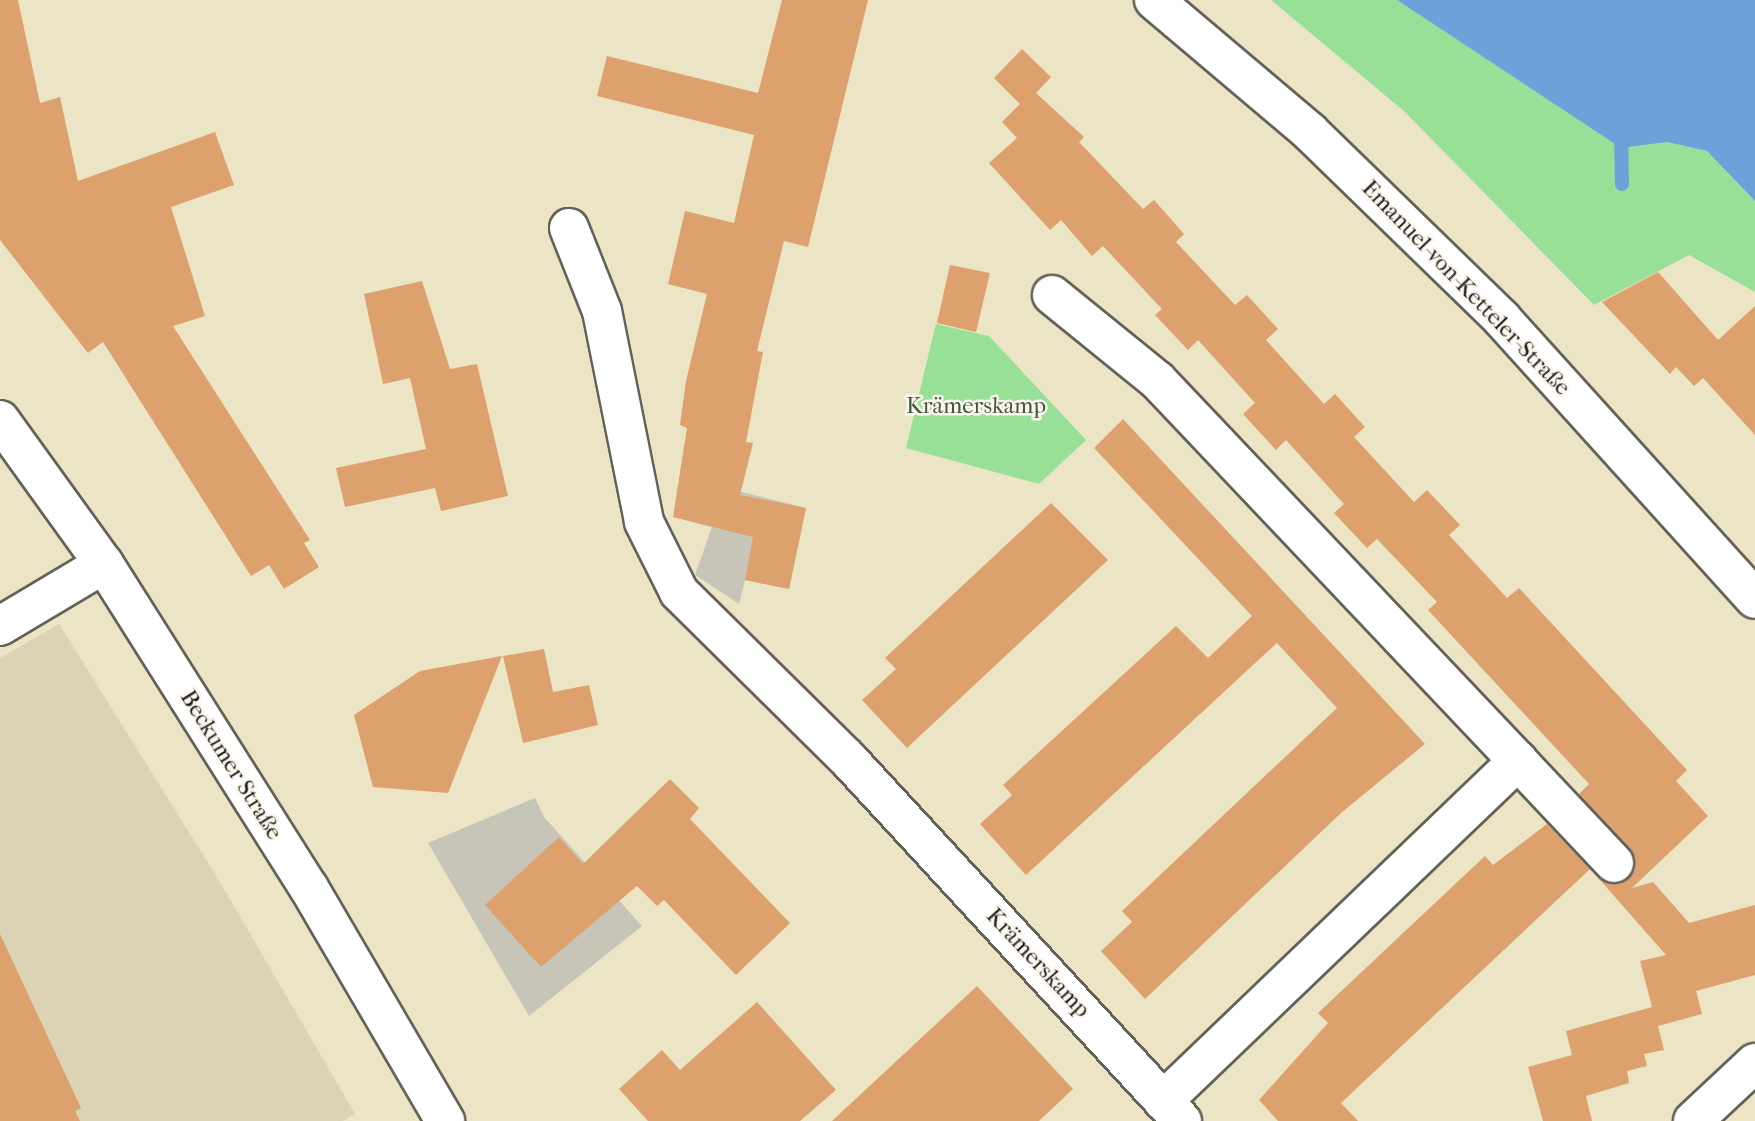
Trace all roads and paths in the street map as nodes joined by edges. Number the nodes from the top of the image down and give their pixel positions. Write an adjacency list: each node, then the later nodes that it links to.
1 (1154, 0): 6 (street, Emanuel-von-Ketteler-Straße)
2 (569, 228): 11 (street, Krämerskamp)
3 (1052, 295): 8 (street)
4 (0, 420): 5 (street, Beckumer Straße)
5 (104, 564): 7 (street); 12 (street, Beckumer Straße)
6 (1755, 599)
7 (0, 626)
8 (1518, 761): 9 (street); 11 (street, Krämerskamp)
9 (1614, 863)
10 (1755, 1063): 13 (street)
11 (1172, 1111)
12 (445, 1121)
13 (1693, 1121)

